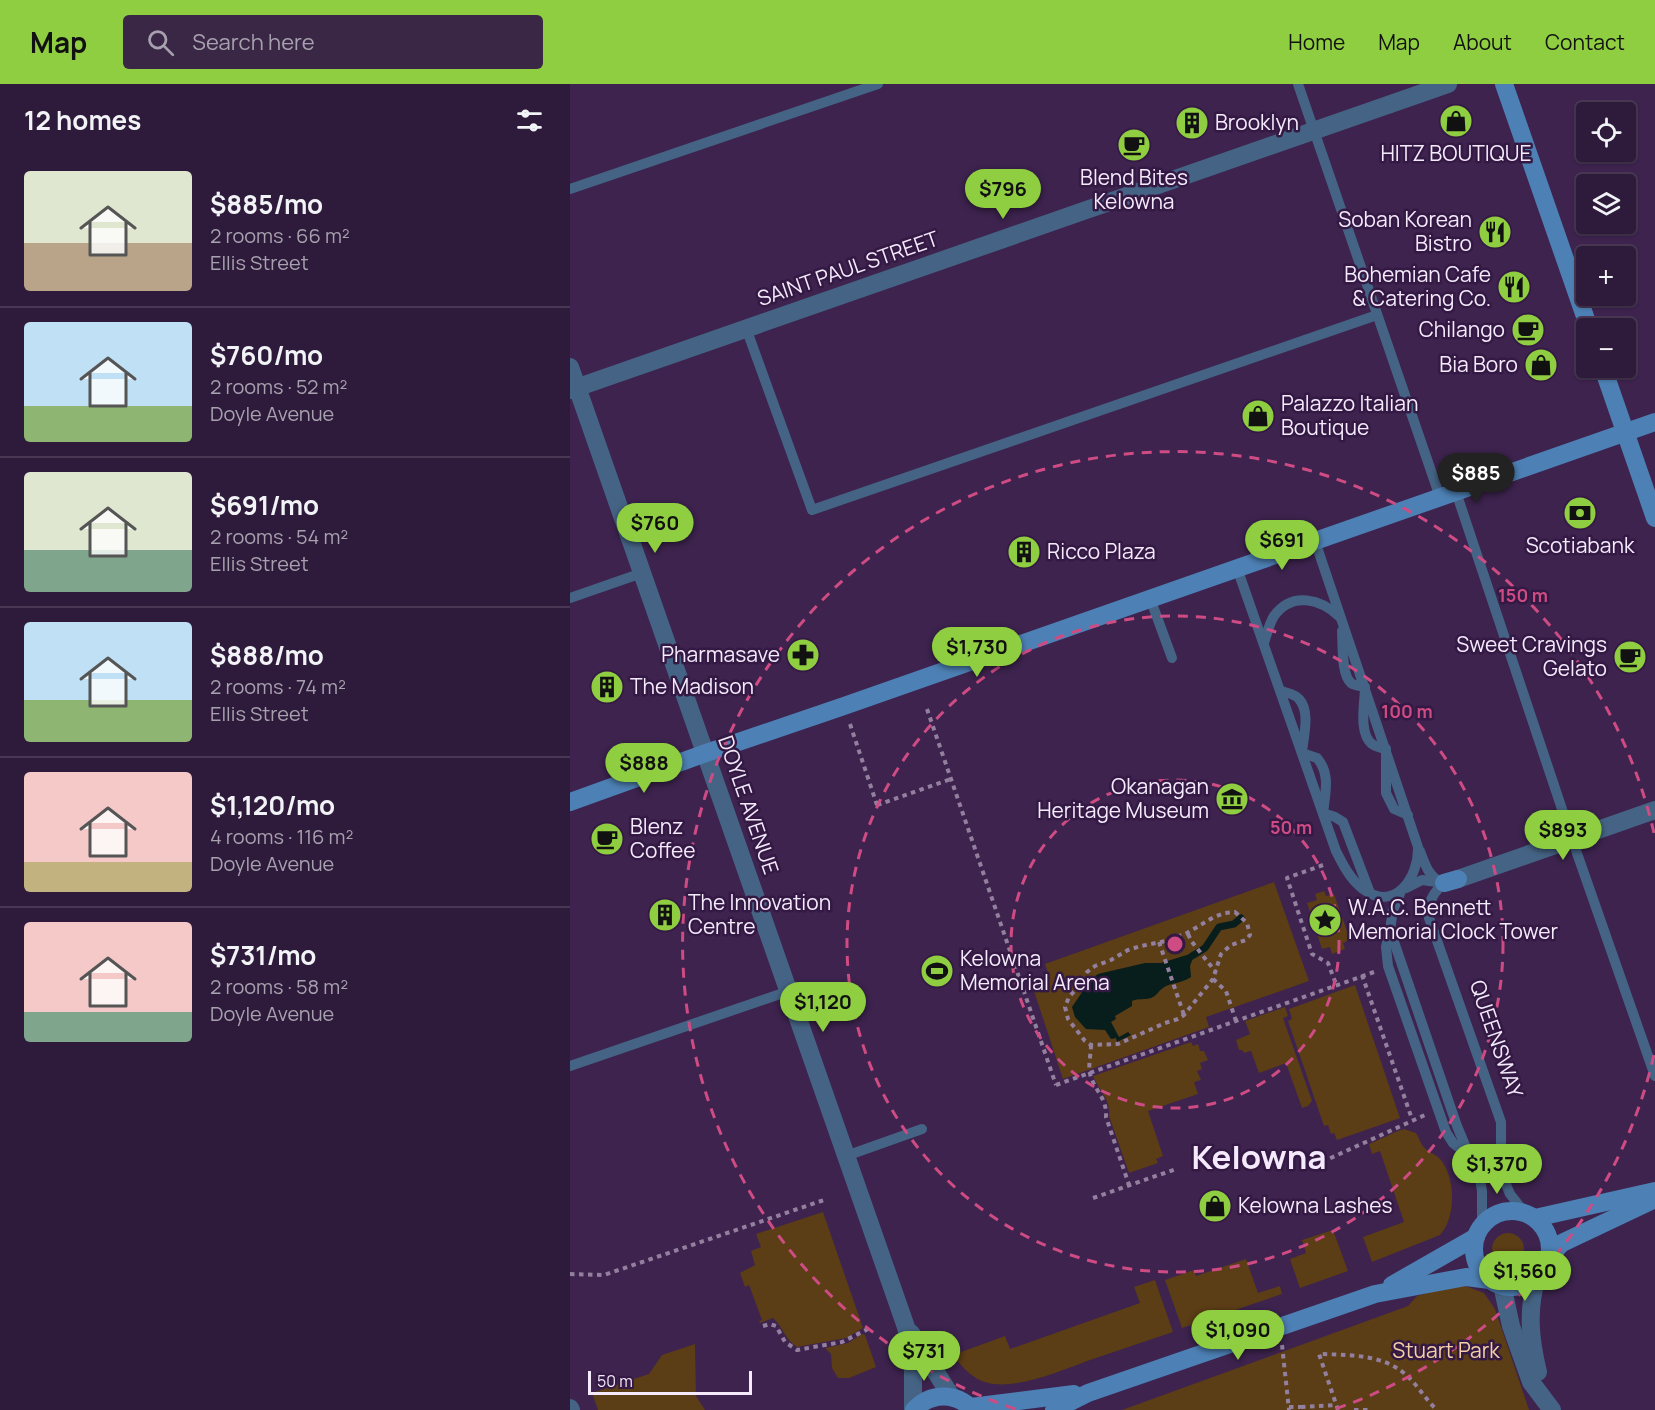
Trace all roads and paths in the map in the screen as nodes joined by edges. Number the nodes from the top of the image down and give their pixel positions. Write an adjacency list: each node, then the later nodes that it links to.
1 (878, 84): 6 (lane)
2 (1298, 84): 5 (lane)
3 (1448, 84): 5 (street, SAINT PAUL STREET)
4 (1504, 84): 8 (street)
5 (1314, 130): 7 (lane); 9 (street, SAINT PAUL STREET)
6 (570, 189)
7 (1377, 315): 9 (lane); 15 (lane)
8 (1586, 318)
9 (746, 328): 12 (street, SAINT PAUL STREET)
10 (570, 367): 12 (street, DOYLE AVENUE)
11 (1606, 378): 14 (street)
12 (574, 389): 19 (street, DOYLE AVENUE)
13 (1655, 422): 14 (street)
14 (1625, 432): 15 (street); 16 (street)
15 (1448, 495): 17 (street); 34 (lane)
16 (1655, 518)
17 (1315, 541): 18 (street); 22 (lane)
18 (1237, 568): 21 (street); 23 (lane)
19 (642, 573): 20 (lane); 28 (street, DOYLE AVENUE)
20 (570, 598)
21 (1150, 598): 24 (lane); 26 (street)
22 (1342, 619): 23 (lane); 35 (lane)
23 (1264, 643): 25 (lane)
24 (1172, 658)
25 (1281, 692): 29 (lane); 29 (lane)
26 (843, 706): 28 (street); 30 (path)
27 (927, 709): 30 (path)
28 (706, 753): 31 (street); 47 (street, DOYLE AVENUE)
29 (1302, 753): 33 (lane)
30 (951, 779): 52 (path)
31 (570, 802)
32 (1655, 810): 34 (street)
33 (1323, 813): 39 (lane); 39 (lane)
34 (1572, 839): 37 (street); 53 (lane)
35 (1418, 847): 37 (lane); 38 (lane)
36 (1323, 865): 46 (path)
37 (1451, 881): 38 (lane); 65 (lane, QUEENSWAY)
38 (1401, 891): 39 (lane); 66 (lane)
39 (1370, 894)
40 (1187, 933): 41 (path); 43 (path); 43 (path)
41 (1159, 942): 48 (path); 50 (path)
42 (1379, 970): 44 (path)
43 (1215, 971): 45 (path)
44 (1362, 975): 46 (path); 55 (path)
45 (1213, 979): 48 (path); 49 (path)
46 (1336, 984): 49 (path)
47 (789, 990): 51 (lane); 57 (street, DOYLE AVENUE)
48 (1184, 1015): 50 (path)
49 (1236, 1021): 52 (path)
50 (1091, 1045): 52 (path)
51 (570, 1066)
52 (1090, 1072): 60 (path)
53 (1655, 1076)
54 (1428, 1114): 55 (path)
55 (1412, 1119): 58 (path)
56 (922, 1129): 57 (lane)
57 (846, 1156): 73 (street, DOYLE AVENUE)
58 (1322, 1161)
59 (1176, 1169): 60 (path)
60 (1129, 1185): 62 (path)
61 (1655, 1191): 65 (street)
62 (1093, 1198)
63 (1655, 1199): 67 (street)
64 (824, 1200): 68 (path)
65 (1530, 1215): 66 (street); 67 (street)
66 (1479, 1230): 70 (street); 71 (street)
67 (1549, 1257): 69 (street)
68 (570, 1274)
69 (1538, 1277): 70 (street); 78 (street)
70 (1496, 1283): 71 (street); 78 (street)
71 (1375, 1294): 76 (street)
72 (763, 1326): 74 (path)
73 (906, 1327): 77 (street, DOYLE AVENUE); 83 (street, DOYLE AVENUE)
74 (868, 1329)
75 (1285, 1365): 82 (path)
76 (1088, 1393): 81 (street); 84 (street)
77 (951, 1396): 81 (street); 83 (street)
78 (1547, 1404)
79 (1338, 1407): 80 (path); 87 (path)
80 (1301, 1408): 82 (path)
81 (972, 1409)
82 (1289, 1409)
83 (914, 1410)
84 (1054, 1410)
85 (1354, 1410): 86 (path)
86 (1370, 1410)
87 (1437, 1410)

